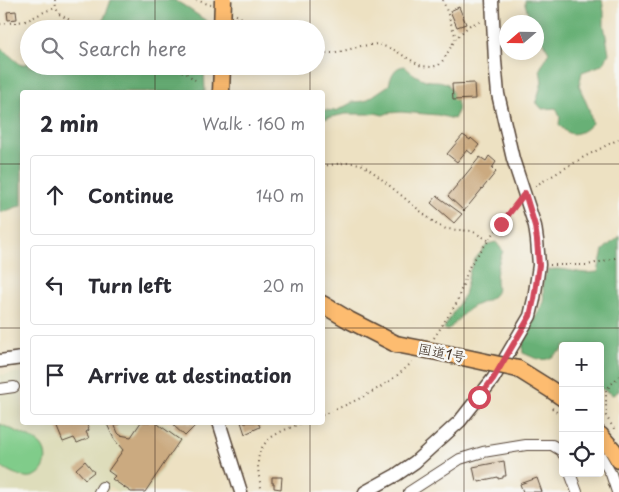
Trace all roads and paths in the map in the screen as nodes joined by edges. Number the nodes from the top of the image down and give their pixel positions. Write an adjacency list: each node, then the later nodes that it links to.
1 (55, 0): 5 (path)
2 (223, 0): 9 (highway, bridge)
3 (442, 0): 12 (path)
4 (492, 0): 6 (street)
5 (56, 8): 7 (path); 8 (path)
6 (494, 16): 12 (path); 20 (street)
7 (28, 20)
8 (69, 20)
9 (222, 20)
10 (20, 22): 11 (path)
11 (0, 24)
12 (456, 38): 13 (path)
13 (325, 52)
14 (188, 75): 16 (path)
15 (222, 75): 17 (highway)
16 (195, 80)
17 (221, 90)
18 (619, 139): 20 (path)
19 (325, 166): 21 (path)
20 (525, 193): 21 (path); 23 (street)
21 (488, 240): 25 (path)
22 (619, 257): 23 (path)
23 (539, 265): 43 (street)
24 (325, 306): 32 (highway, 国道1号, bridge)
25 (429, 344)
26 (417, 357): 33 (path)
27 (20, 358): 28 (street)
28 (0, 362)
29 (619, 376): 36 (path)
30 (14, 388): 31 (street)
31 (0, 389)
32 (556, 393)
33 (325, 414)
34 (220, 425): 41 (street)
35 (297, 425): 42 (path)
36 (607, 433): 38 (highway)
37 (559, 449): 44 (street)
38 (619, 460)
39 (604, 462): 46 (street)
40 (571, 477): 45 (street)
41 (242, 492)
42 (262, 492)
43 (365, 492)
44 (408, 492)
45 (577, 492)
46 (617, 492)

